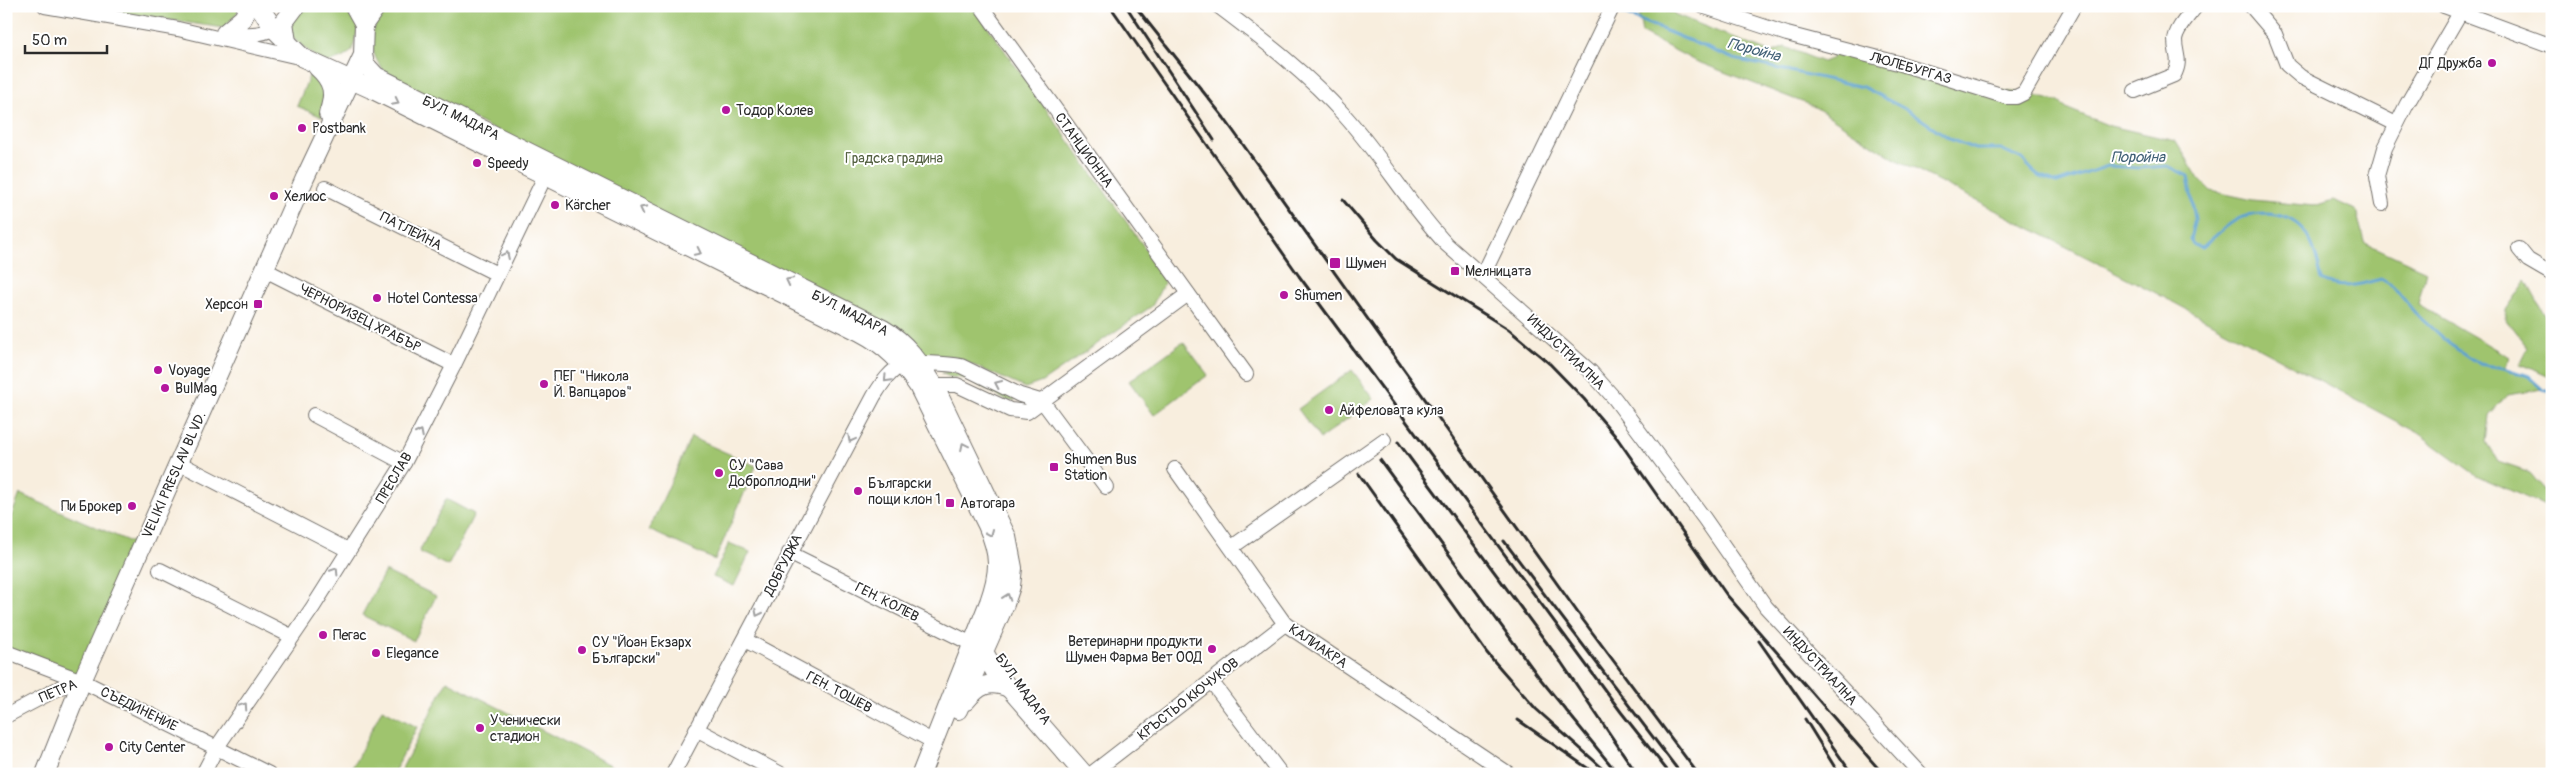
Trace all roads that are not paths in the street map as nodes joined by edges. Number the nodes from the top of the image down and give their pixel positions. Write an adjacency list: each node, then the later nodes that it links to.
1 (45, 6): 18 (street)
2 (250, 6): 19 (main road)
3 (259, 6): 17 (main road)
4 (296, 6): 17 (main road)
5 (354, 6): 16 (main road)
6 (377, 6): 16 (main road)
7 (981, 6): 35 (street, СТАНЦИОННА)
8 (1218, 6): 34 (street, ИНДУСТРИАЛНА)
9 (1613, 6): 34 (street)
10 (1702, 6): 11 (street, ЛЮЛЕБУРГАЗ)
11 (2074, 6)
12 (2196, 6): 24 (street)
13 (2251, 6): 25 (street)
14 (2444, 6): 15 (street)
15 (2462, 10): 20 (street); 25 (street)
16 (364, 24): 21 (main road)
17 (279, 26): 19 (street); 22 (main road, VELIKI PRESLAV BLVD.)
18 (178, 29): 19 (street); 22 (street)
19 (225, 33)
20 (2552, 46)
21 (363, 48): 22 (main road); 23 (main road, VELIKI PRESLAV BLVD.); 26 (main road, БУЛ. МАДАРА)
22 (313, 63): 23 (main road, БУЛ. МАДАРА); 27 (main road, VELIKI PRESLAV BLVD.)
23 (352, 80): 26 (main road, БУЛ. МАДАРА, one-way to 26); 27 (main road, VELIKI PRESLAV BLVD.)
24 (2135, 91)
25 (2396, 124): 29 (street)
26 (548, 169): 32 (street, ПРЕСЛАВ, one-way to 26); 36 (main road, БУЛ. МАДАРА)
27 (305, 178): 31 (main road, VELIKI PRESLAV BLVD.)
28 (325, 188): 32 (street, ПАТЛЕЙНА)
29 (2382, 204)
30 (2519, 249): 33 (street)
31 (265, 270): 37 (street, ЧЕРНОРИЗЕЦ ХРАБЪР); 43 (main road, VELIKI PRESLAV BLVD.)
32 (497, 274): 37 (street, ПРЕСЛАВ)
33 (2552, 274)
34 (1483, 275): 76 (street, ИНДУСТРИАЛНА)
35 (1188, 294): 38 (street, СТАНЦИОННА); 40 (street)
36 (912, 364): 39 (main road, БУЛ. МАДАРА); 40 (street, one-way to 36); 49 (street, ДОБРУДЖА, one-way to 49)
37 (454, 365): 44 (street, ПРЕСЛАВ, one-way to 37)
38 (1246, 374)
39 (926, 385): 40 (street); 54 (main road, БУЛ. МАДАРА)
40 (1043, 402): 46 (street)
41 (314, 415): 44 (street)
42 (1384, 440): 47 (street)
43 (179, 463): 48 (street); 56 (main road, VELIKI PRESLAV BLVD.)
44 (404, 463): 48 (street, ПРЕСЛАВ)
45 (1175, 469): 47 (street, КАЛИАКРА)
46 (1106, 487)
47 (1232, 547): 51 (street, КАЛИАКРА)
48 (348, 550): 52 (street, ПРЕСЛАВ, one-way to 48)
49 (789, 553): 53 (street, ДОБРУДЖА, one-way to 53); 54 (street, ГЕН. КОЛЕВ)
50 (160, 570): 52 (street)
51 (1285, 624): 57 (street, КРЪСТЬО КЮЧУКОВ); 75 (street, КАЛИАКРА)
52 (291, 636): 63 (street, ПРЕСЛАВ, one-way to 52)
53 (744, 640): 61 (street, ДОБРУДЖА); 62 (street, ГЕН. ТОШЕВ)
54 (980, 643): 58 (main road, БУЛ. МАДАРА); 59 (main road); 62 (main road); 72 (main road, БУЛ. МАДАРА)
55 (6, 652): 56 (street, СЪЕДИНЕНИЕ)
56 (82, 681): 60 (street, ПЕТРА); 63 (street, СЪЕДИНЕНИЕ); 65 (main road, VELIKI PRESLAV BLVD.)
57 (1211, 681): 73 (street, КРЪСТЬО КЮЧУКОВ); 74 (street)
58 (1009, 688): 59 (main road); 72 (main road, БУЛ. МАДАРА)
59 (958, 711): 71 (main road)
60 (6, 716)
61 (696, 730): 64 (street); 68 (street, ДОБРУДЖА)
62 (934, 742): 71 (main road)
63 (217, 747): 66 (street, ПРЕСЛАВ); 67 (street, СЪЕДИНЕНИЕ)
64 (755, 760): 69 (street); 70 (street)
65 (45, 774)
66 (203, 774)
67 (269, 774)
68 (673, 774)
69 (749, 774)
70 (781, 774)
71 (923, 774)
72 (1085, 774)
73 (1091, 774)
74 (1281, 774)
75 (1509, 774)
76 (1921, 774)

